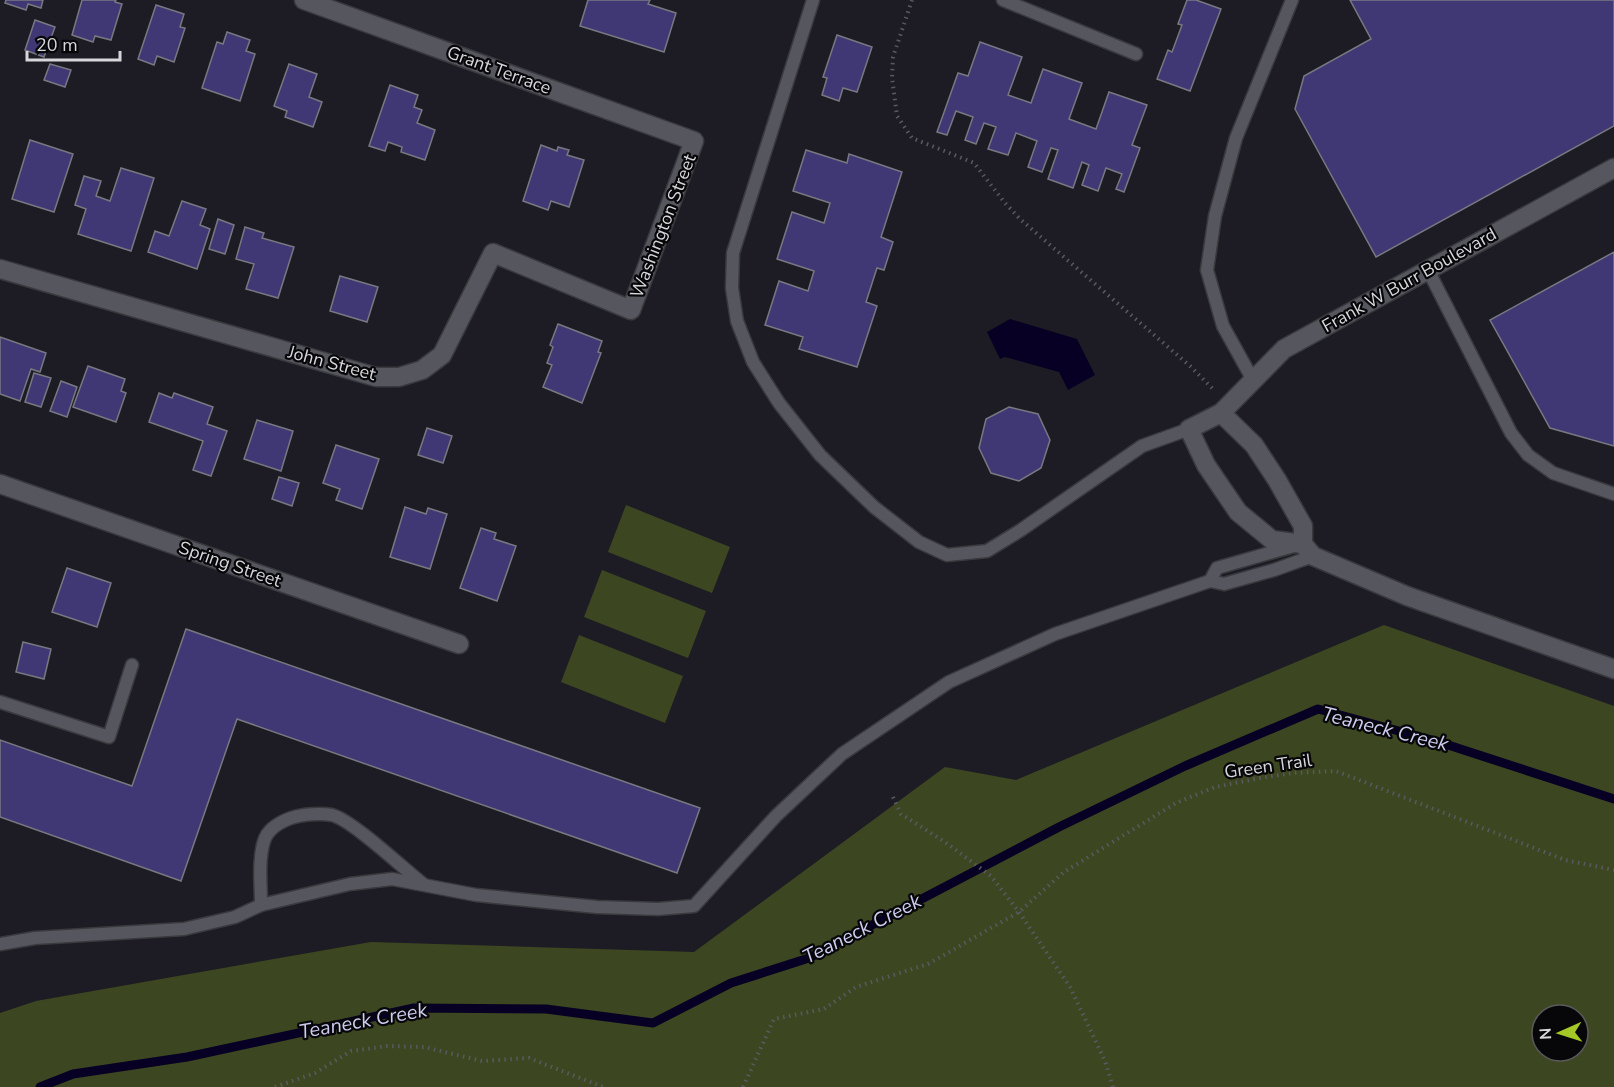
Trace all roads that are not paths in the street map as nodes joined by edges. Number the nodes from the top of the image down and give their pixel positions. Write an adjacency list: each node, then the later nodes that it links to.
1 (304, 0): 6 (street, Grant Terrace)
2 (813, 0): 13 (lane)
3 (1003, 0): 5 (lane)
4 (1292, 0): 11 (lane)
5 (1136, 54)
6 (694, 141): 10 (street, Washington Street)
7 (1614, 168): 9 (street, Frank W Burr Boulevard)
8 (0, 269): 10 (street, John Street)
9 (1428, 270): 11 (street, Frank W Burr Boulevard); 15 (lane)
10 (631, 310)
11 (1253, 380): 12 (street, Frank W Burr Boulevard)
12 (1225, 410): 13 (street, Frank W Burr Boulevard); 16 (street)
13 (1189, 429): 16 (street)
14 (0, 484): 18 (street, Spring Street)
15 (1614, 494)
16 (1308, 550): 17 (lane); 17 (lane); 20 (street)
17 (1210, 581): 22 (lane)
18 (459, 644)
19 (132, 665): 21 (lane)
20 (1614, 669)
21 (0, 702)
22 (424, 885): 23 (lane); 23 (lane)
23 (261, 905): 24 (lane)
24 (0, 944)

